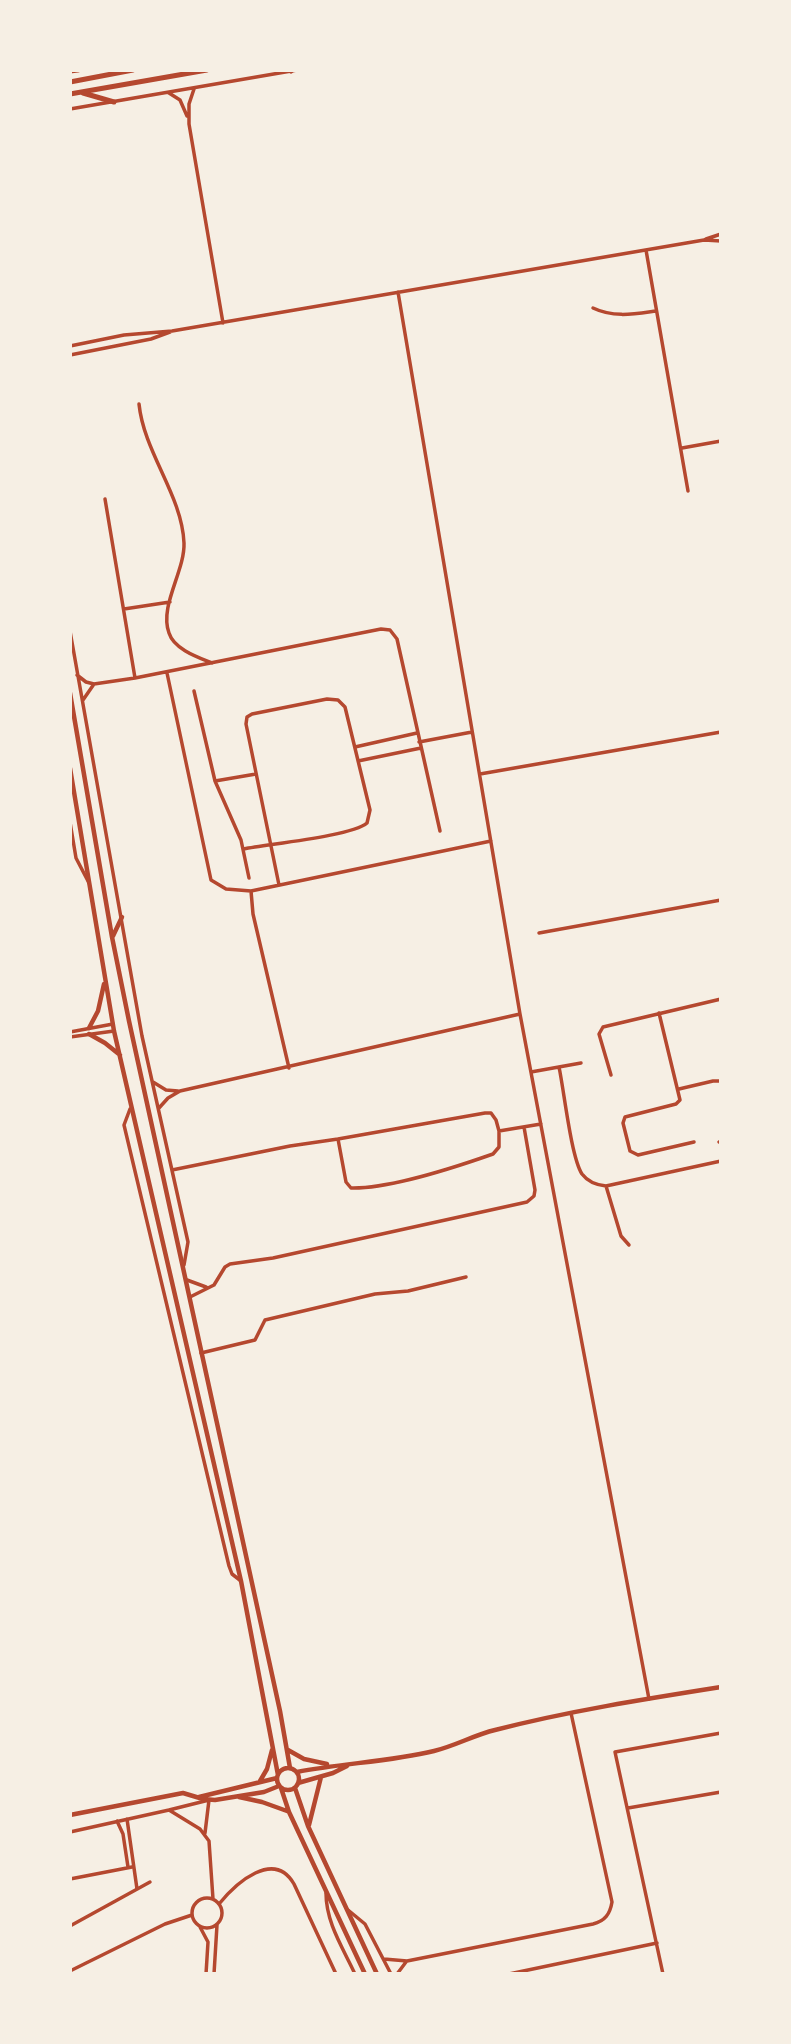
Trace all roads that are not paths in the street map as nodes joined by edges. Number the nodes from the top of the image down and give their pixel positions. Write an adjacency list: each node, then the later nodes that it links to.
1 (78, 70): 5 (main road)
2 (133, 70): 6 (main road)
3 (207, 70): 8 (main road)
4 (293, 70): 7 (street)
5 (70, 71)
6 (70, 82)
7 (194, 89): 9 (street); 13 (street)
8 (80, 92): 10 (main road); 11 (main road)
9 (169, 93): 11 (street); 13 (street)
10 (70, 94)
11 (114, 102): 12 (street)
12 (70, 109)
13 (189, 124): 21 (street)
14 (721, 234): 15 (street)
15 (704, 240): 16 (street); 17 (street)
16 (721, 241)
17 (646, 250): 18 (street); 20 (street)
18 (398, 292): 21 (street); 41 (street)
19 (593, 309): 20 (street)
20 (657, 311): 27 (street)
21 (223, 323): 22 (street)
22 (172, 331): 23 (street); 24 (street)
23 (70, 346)
24 (70, 355)
25 (139, 404): 30 (street)
26 (721, 441): 27 (street)
27 (681, 448): 28 (street)
28 (688, 491)
29 (105, 499): 31 (street)
30 (170, 602): 31 (street); 33 (street)
31 (124, 609): 36 (street)
32 (70, 631): 35 (street)
33 (214, 664): 34 (street); 43 (street)
34 (167, 673): 36 (street); 60 (street)
35 (77, 675): 37 (street); 40 (street)
36 (135, 678): 37 (street)
37 (94, 684): 40 (street)
38 (194, 691): 51 (street)
39 (70, 693): 64 (street)
40 (82, 702): 62 (street)
41 (473, 732): 44 (street); 50 (street)
42 (721, 732): 50 (street)
43 (417, 733): 44 (street); 45 (street)
44 (419, 742): 46 (street)
45 (354, 747): 47 (street); 49 (street)
46 (421, 748): 47 (street); 53 (street)
47 (358, 761): 55 (street)
48 (70, 768): 58 (street)
49 (256, 774): 51 (street); 55 (street)
50 (480, 774): 54 (street)
51 (215, 781): 56 (street)
52 (70, 822): 58 (street)
53 (440, 831)
54 (491, 841): 59 (street); 68 (street)
55 (271, 844): 56 (street); 59 (street)
56 (244, 849): 57 (street)
57 (249, 878)
58 (89, 884): 65 (street)
59 (279, 886): 60 (street)
60 (251, 891): 77 (street)
61 (721, 900): 63 (street)
62 (122, 917): 64 (street); 81 (street)
63 (539, 933)
64 (112, 937): 95 (street)
65 (105, 979): 69 (street); 70 (street)
66 (721, 999): 67 (street)
67 (659, 1013): 79 (street); 82 (street)
68 (520, 1014): 77 (street); 78 (street)
69 (113, 1024): 70 (street); 71 (street)
70 (89, 1031): 71 (street); 72 (street); 73 (street); 74 (street)
71 (114, 1031): 74 (street)
72 (70, 1032)
73 (70, 1037)
74 (120, 1055): 84 (street)
75 (582, 1063): 76 (street)
76 (559, 1067): 78 (street); 93 (street)
77 (289, 1068): 83 (street)
78 (531, 1072): 86 (street)
79 (611, 1075)
80 (721, 1081): 82 (street)
81 (153, 1082): 83 (street); 85 (street)
82 (678, 1090): 90 (street)
83 (180, 1091): 85 (street)
84 (130, 1108): 101 (street); 101 (street)
85 (159, 1108): 92 (street)
86 (541, 1124): 87 (street); 103 (street)
87 (524, 1127): 88 (street); 98 (street)
88 (499, 1131): 89 (street); 89 (street)
89 (338, 1139): 92 (street)
90 (694, 1142)
91 (721, 1161): 93 (street)
92 (172, 1170): 95 (street)
93 (606, 1186): 94 (street)
94 (629, 1245)
95 (184, 1265): 97 (street)
96 (466, 1277): 100 (street)
97 (187, 1280): 98 (street); 99 (street)
98 (208, 1287): 99 (street)
99 (190, 1297): 100 (street)
100 (201, 1353): 107 (street)
101 (241, 1581): 106 (street)
102 (721, 1687): 103 (street)
103 (649, 1699): 104 (street)
104 (571, 1713): 109 (street); 144 (street)
105 (721, 1733): 121 (street)
106 (272, 1746): 112 (street); 114 (street)
107 (288, 1750): 108 (street); 110 (street)
108 (331, 1765): 109 (street); 111 (street)
109 (349, 1765): 113 (street)
110 (290, 1768): 111 (street); 112 (street)
111 (297, 1772): 115 (street)
112 (277, 1776): 114 (street); 116 (street)
113 (321, 1777): 115 (street); 127 (street)
114 (259, 1782): 118 (street)
115 (296, 1785): 116 (street); 127 (street)
116 (280, 1787): 119 (street); 123 (street)
117 (721, 1791): 121 (street)
118 (199, 1797): 120 (street); 124 (street)
119 (234, 1797): 120 (street); 123 (street)
120 (209, 1800): 122 (street); 129 (street)
121 (628, 1808): 142 (street)
122 (169, 1810): 125 (street); 129 (street)
123 (289, 1812): 134 (street)
124 (70, 1815)
125 (127, 1819): 126 (street); 130 (street)
126 (117, 1822): 128 (street); 130 (street)
127 (309, 1826): 137 (street)
128 (70, 1832)
129 (205, 1835): 135 (street)
130 (130, 1867): 131 (street); 133 (street)
131 (70, 1879)
132 (150, 1882): 133 (street)
133 (137, 1889): 141 (street)
134 (326, 1891): 150 (street); 151 (street)
135 (213, 1899): 136 (street); 138 (street)
136 (219, 1904): 139 (street); 149 (street)
137 (346, 1908): 143 (street); 152 (street)
138 (192, 1915): 140 (street); 145 (street)
139 (217, 1924): 140 (street); 148 (street)
140 (198, 1925): 147 (street)
141 (70, 1926)
142 (657, 1942): 146 (street); 156 (street)
143 (384, 1959): 144 (street); 153 (street)
144 (407, 1961): 154 (street)
145 (70, 1971)
146 (527, 1972): 155 (street)
147 (206, 1974)
148 (214, 1974)
149 (336, 1974)
150 (355, 1974)
151 (365, 1974)
152 (377, 1974)
153 (391, 1974)
154 (397, 1974)
155 (509, 1974)
156 (663, 1974)

